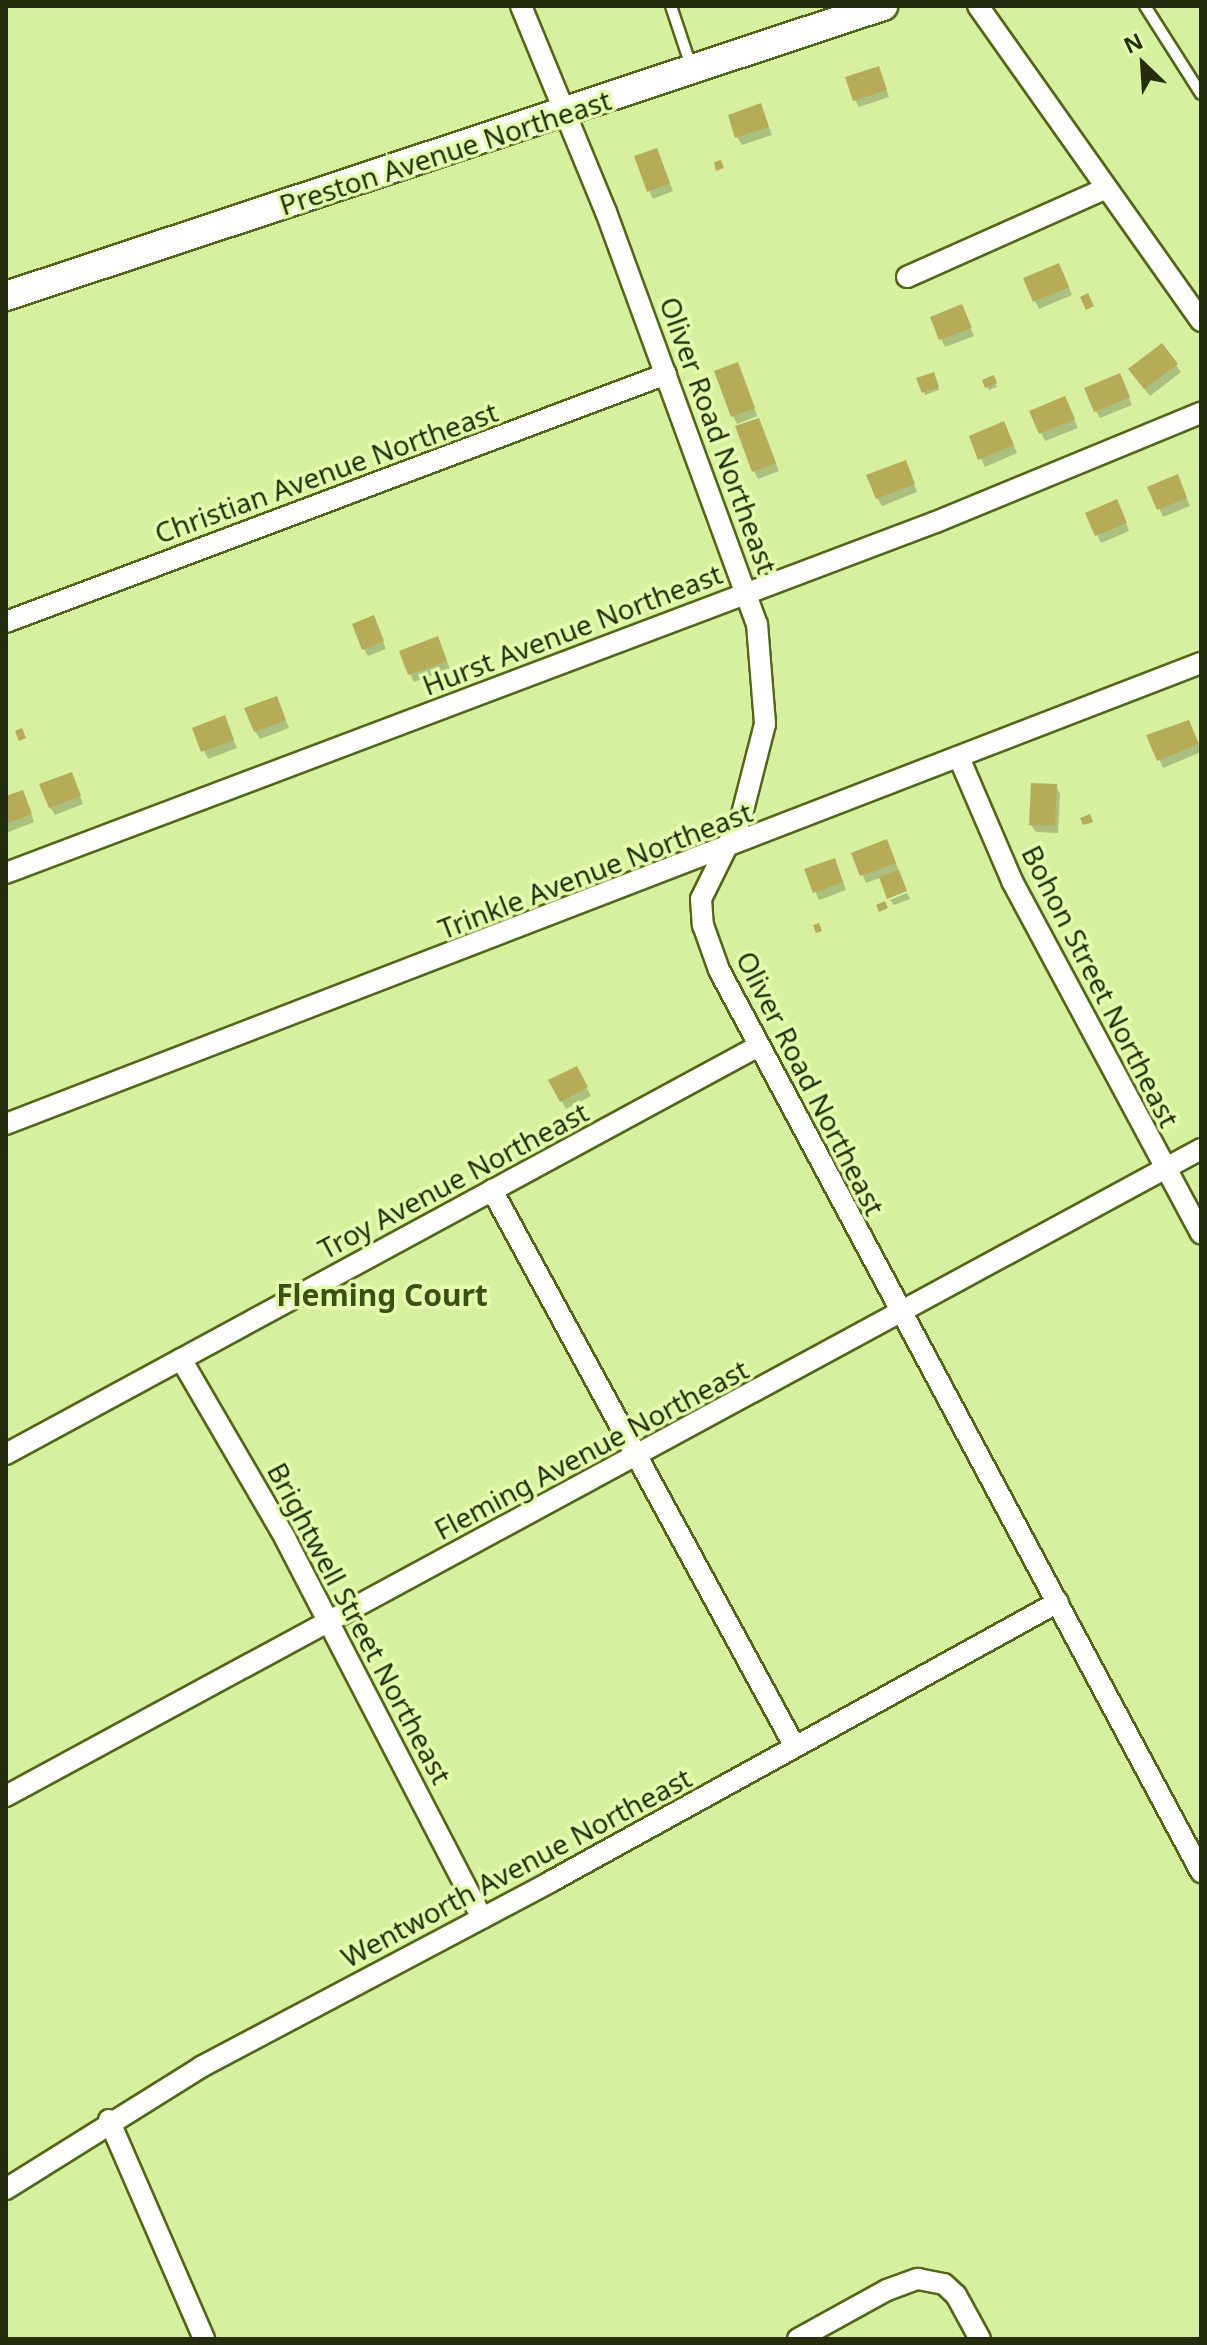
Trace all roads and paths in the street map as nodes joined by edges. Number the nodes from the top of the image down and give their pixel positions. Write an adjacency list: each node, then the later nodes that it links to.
1 (521, 6): 8 (street, Oliver Road Northeast)
2 (671, 6): 6 (lane)
3 (883, 6): 6 (street, Preston Avenue Northeast)
4 (978, 6): 9 (street)
5 (1145, 6): 7 (lane)
6 (692, 71): 8 (street, Preston Avenue Northeast)
7 (1201, 93)
8 (566, 113): 11 (street, Preston Avenue Northeast); 13 (street, Oliver Road Northeast)
9 (1105, 189): 10 (street); 12 (street)
10 (907, 277)
11 (6, 296)
12 (1201, 321)
13 (666, 374): 15 (street, Oliver Road Northeast); 16 (street, Christian Avenue Northeast)
14 (1201, 413): 15 (street, Hurst Avenue Northeast)
15 (748, 592): 19 (street, Oliver Road Northeast); 20 (street, Hurst Avenue Northeast)
16 (6, 622)
17 (1201, 663): 18 (street, Trinkle Avenue Northeast)
18 (960, 760): 19 (street, Trinkle Avenue Northeast); 24 (street, Bohon Street Northeast)
19 (725, 851): 21 (street, Oliver Road Northeast); 22 (street, Trinkle Avenue Northeast)
20 (6, 873)
21 (757, 1047): 25 (street, Troy Avenue Northeast); 27 (street, Oliver Road Northeast)
22 (6, 1124)
23 (1201, 1149): 24 (street, Fleming Avenue Northeast)
24 (1165, 1168): 26 (street, Bohon Street Northeast); 27 (street, Fleming Avenue Northeast)
25 (492, 1190): 28 (street, Troy Avenue Northeast); 30 (street)
26 (1201, 1234)
27 (899, 1313): 30 (street, Fleming Avenue Northeast); 31 (street, Oliver Road Northeast)
28 (181, 1359): 29 (street, Troy Avenue Northeast); 32 (street, Brightwell Street Northeast)
29 (6, 1454)
30 (638, 1455): 32 (street, Fleming Avenue Northeast); 33 (street)
31 (1058, 1602): 33 (street, Wentworth Avenue Northeast); 35 (street, Oliver Road Northeast)
32 (326, 1624): 34 (street, Fleming Avenue Northeast); 36 (street, Brightwell Street Northeast)
33 (795, 1747): 36 (street, Wentworth Avenue Northeast)
34 (6, 1796)
35 (1201, 1872)
36 (482, 1918): 37 (street, Wentworth Avenue Northeast)
37 (109, 2120): 38 (street, Wentworth Avenue Northeast); 39 (street)
38 (6, 2189)
39 (204, 2339)
40 (798, 2339): 41 (street)
41 (980, 2339)

